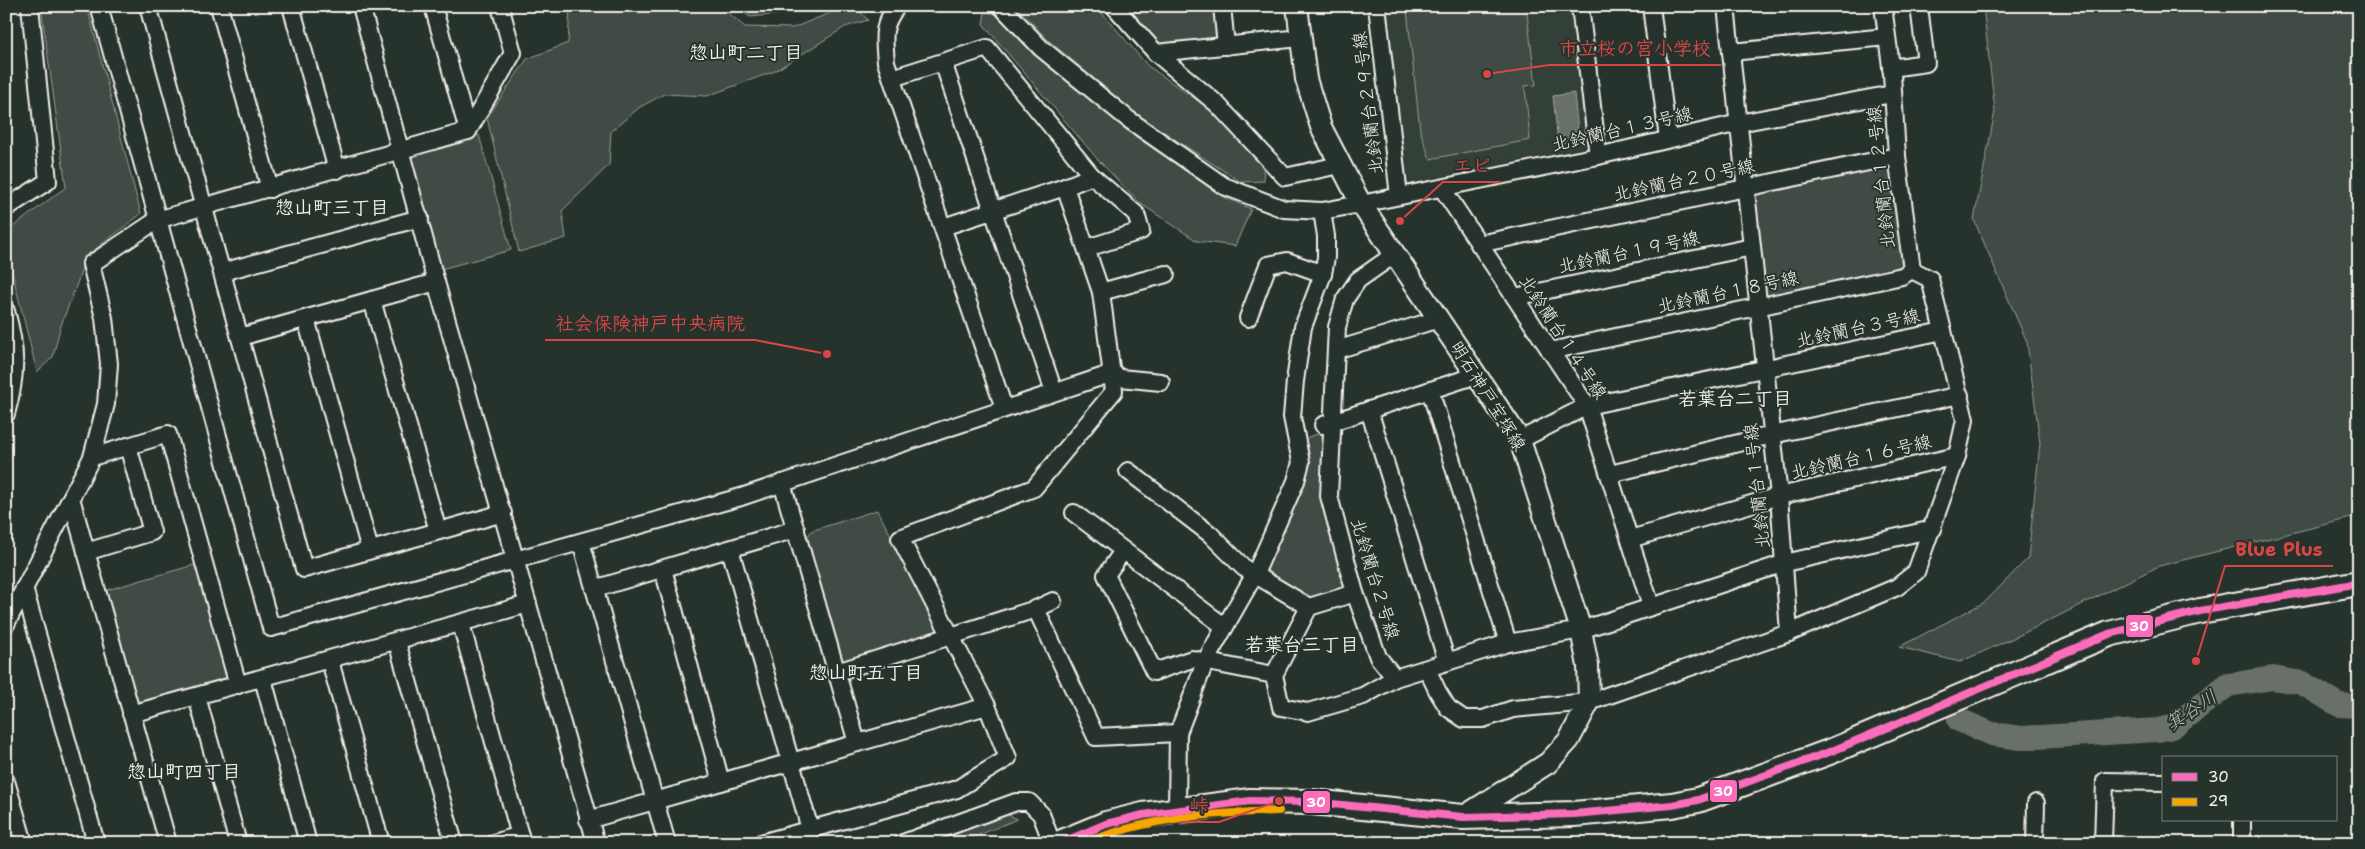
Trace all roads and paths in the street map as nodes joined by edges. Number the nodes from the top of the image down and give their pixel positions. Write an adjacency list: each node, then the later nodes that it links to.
1 (30, 6): 44 (street)
2 (99, 6): 49 (street)
3 (148, 6): 45 (street)
4 (219, 6): 41 (street)
5 (291, 6): 36 (street)
6 (361, 6): 32 (street)
7 (432, 6): 30 (street)
8 (500, 6): 30 (street)
9 (897, 6): 27 (street)
10 (1001, 6): 47 (street, 北鈴蘭台１３号線)
11 (1114, 6): 24 (street)
12 (1222, 6): 22 (street)
13 (1297, 6): 21 (main road, 明石神戸宝塚線)
14 (1377, 6): 42 (street, 北鈴蘭台２９号線)
15 (1580, 6): 33 (street)
16 (1651, 6): 31 (street)
17 (1726, 6): 23 (street, 北鈴蘭台１号線)
18 (1919, 6): 26 (street)
19 (1886, 7): 20 (street, 北鈴蘭台１２号線)
20 (1887, 37): 23 (street); 26 (street, 北鈴蘭台１２号線)
21 (1300, 38): 22 (street); 35 (main road, 明石神戸宝塚線)
22 (1226, 46): 24 (street)
23 (1731, 52): 29 (street, 北鈴蘭台１号線)
24 (1156, 54): 35 (street)
25 (943, 62): 27 (street); 37 (street); 46 (street)
26 (1892, 68): 28 (street, 北鈴蘭台１２号線)
27 (892, 78): 50 (street)
28 (1892, 94): 29 (street, 北鈴蘭台１３号線); 34 (street, 北鈴蘭台１２号線)
29 (1739, 123): 31 (street, 北鈴蘭台１３号線); 39 (street, 北鈴蘭台１号線)
30 (468, 131): 32 (street)
31 (1668, 139): 33 (street, 北鈴蘭台１３号線)
32 (402, 152): 36 (street); 48 (street)
33 (1598, 156): 40 (street, 北鈴蘭台１３号線)
34 (1897, 156): 39 (street, 北鈴蘭台２０号線); 55 (street, 北鈴蘭台１２号線)
35 (1339, 165): 43 (main road, 明石神戸宝塚線)
36 (337, 170): 41 (street)
37 (1092, 176): 38 (street); 53 (street)
38 (1065, 187): 46 (street); 53 (street)
39 (1745, 187): 51 (street, 北鈴蘭台２０号線); 52 (street, 北鈴蘭台１号線)
40 (1442, 188): 42 (street, 北鈴蘭台１３号線); 51 (street, 北鈴蘭台１４号線)
41 (270, 189): 45 (street)
42 (1399, 196): 43 (street, 北鈴蘭台１３号線)
43 (1361, 204): 47 (street, 北鈴蘭台１３号線); 54 (main road, 明石神戸宝塚線)
44 (6, 208)
45 (204, 208): 49 (street); 56 (street)
46 (993, 210): 50 (street); 77 (street)
47 (1322, 211): 58 (street)
48 (420, 218): 56 (street); 59 (street)
49 (157, 220): 88 (street); 105 (street)
50 (943, 227): 80 (street)
51 (1479, 244): 61 (street, 北鈴蘭台１４号線)
52 (1752, 247): 61 (street, 北鈴蘭台１９号線); 63 (street, 北鈴蘭台１号線)
53 (1086, 248): 60 (street)
54 (1395, 254): 67 (main road, 明石神戸宝塚線); 70 (street, 北鈴蘭台２号線)
55 (1912, 270): 63 (street, 北鈴蘭台１８号線); 68 (street, 北鈴蘭台１２号線)
56 (222, 272): 69 (street)
57 (1166, 274): 60 (street)
58 (1323, 274): 65 (street); 83 (street)
59 (436, 282): 62 (street); 94 (street)
60 (1101, 292): 73 (street)
61 (1515, 297): 71 (street, 北鈴蘭台１４号線)
62 (372, 300): 66 (street); 98 (street)
63 (1758, 306): 71 (street, 北鈴蘭台１８号線); 72 (street, 北鈴蘭台１号線)
64 (6, 310): 82 (street)
65 (1248, 318)
66 (306, 319): 69 (street); 102 (street)
67 (1439, 319): 70 (street); 74 (main road, 明石神戸宝塚線)
68 (1943, 331): 72 (street, 北鈴蘭台３号線); 78 (street, 北鈴蘭台３号線)
69 (240, 337): 102 (street)
70 (1336, 350): 83 (street, 北鈴蘭台２号線)
71 (1550, 351): 79 (street, 北鈴蘭台１４号線)
72 (1765, 368): 79 (street, 北鈴蘭台３号線); 84 (street, 北鈴蘭台１号線)
73 (1113, 373): 75 (street); 77 (street); 123 (street)
74 (1477, 375): 76 (street); 85 (main road, 明石神戸宝塚線)
75 (1160, 382)
76 (1430, 390): 81 (street); 125 (street)
77 (1054, 392): 80 (street)
78 (1960, 395): 84 (street); 87 (street, 北鈴蘭台３号線)
79 (1586, 406): 85 (street, 北鈴蘭台３号線); 90 (street, 北鈴蘭台１４号線)
80 (1004, 408): 91 (street)
81 (1369, 410): 83 (street); 128 (street)
82 (6, 414)
83 (1314, 428): 108 (street); 112 (street, 北鈴蘭台２号線)
84 (1772, 435): 90 (street); 92 (street, 北鈴蘭台１号線)
85 (1520, 440): 121 (main road, 明石神戸宝塚線)
86 (128, 446): 88 (street); 104 (street); 134 (street)
87 (1957, 456): 92 (street, 北鈴蘭台１６号線); 97 (street, 北鈴蘭台３号線)
88 (92, 457): 93 (street)
89 (1128, 470): 108 (street)
90 (1610, 474): 99 (street, 北鈴蘭台１４号線)
91 (782, 483): 96 (street); 100 (street)
92 (1779, 496): 99 (street, 北鈴蘭台１６号線); 106 (street, 北鈴蘭台１号線)
93 (71, 498): 104 (street); 110 (street)
94 (503, 512): 98 (street); 105 (street)
95 (1074, 514): 103 (street)
96 (796, 529): 101 (street); 130 (street)
97 (1932, 529): 106 (street); 122 (street, 北鈴蘭台３号線)
98 (438, 531): 102 (street)
99 (1630, 539): 115 (street, 北鈴蘭台１４号線)
100 (580, 542): 105 (street); 111 (street)
101 (730, 549): 107 (street); 141 (street)
102 (370, 550)
103 (1123, 551): 120 (street); 126 (street)
104 (86, 552): 138 (street)
105 (516, 560): 114 (street)
106 (1785, 563): 115 (street); 122 (street, 北鈴蘭台１号線)
107 (663, 569): 111 (street); 143 (street)
108 (1255, 574): 116 (street); 120 (street)
109 (2359, 583): 148 (highway)
110 (24, 588): 118 (street); 154 (street)
111 (594, 589): 145 (street)
112 (1355, 593): 116 (street); 132 (street, 北鈴蘭台２号線)
113 (1053, 601): 117 (street)
114 (528, 604): 119 (street); 149 (street)
115 (1651, 606): 121 (street)
116 (1309, 607): 131 (street)
117 (1036, 609): 123 (street); 139 (street)
118 (6, 624)
119 (461, 624): 124 (street); 152 (street)
120 (1225, 627): 126 (street)
121 (1581, 630): 125 (street); 136 (main road, 明石神戸宝塚線)
122 (1789, 633): 136 (street)
123 (951, 636): 130 (street); 137 (street)
124 (397, 642): 127 (street); 159 (street)
125 (1508, 643): 128 (street)
126 (1206, 660): 131 (street); 139 (street)
127 (330, 661): 133 (street); 158 (street)
128 (1447, 662): 129 (street)
129 (1427, 669): 132 (street); 136 (street)
130 (837, 672): 140 (street)
131 (1274, 676): 132 (street)
132 (1395, 678)
133 (263, 680): 134 (street); 157 (street)
134 (238, 685): 135 (street)
135 (197, 697): 138 (street); 156 (street)
136 (1589, 702): 148 (main road, 明石神戸宝塚線)
137 (987, 706): 140 (street); 151 (street)
138 (132, 714): 155 (street)
139 (1178, 733): 147 (street)
140 (857, 743): 141 (street)
141 (790, 762): 143 (street); 151 (street)
142 (6, 780): 153 (street)
143 (721, 782): 145 (street)
144 (2162, 782): 168 (street)
145 (655, 801): 149 (street); 162 (street)
146 (2036, 803): 167 (street)
147 (1177, 809): 148 (highway); 166 (highway)
148 (1463, 817)
149 (588, 820): 161 (street)
150 (2242, 822): 169 (street)
151 (810, 829): 163 (street)
152 (521, 839): 160 (street)
153 (24, 843)
154 (96, 843)
155 (168, 843)
156 (238, 843)
157 (308, 843)
158 (381, 843)
159 (454, 843)
160 (494, 843)
161 (596, 843)
162 (667, 843)
163 (761, 843)
164 (903, 843): 165 (street)
165 (1052, 843)
166 (1060, 843)
167 (2035, 843)
168 (2103, 843)
169 (2242, 843)

